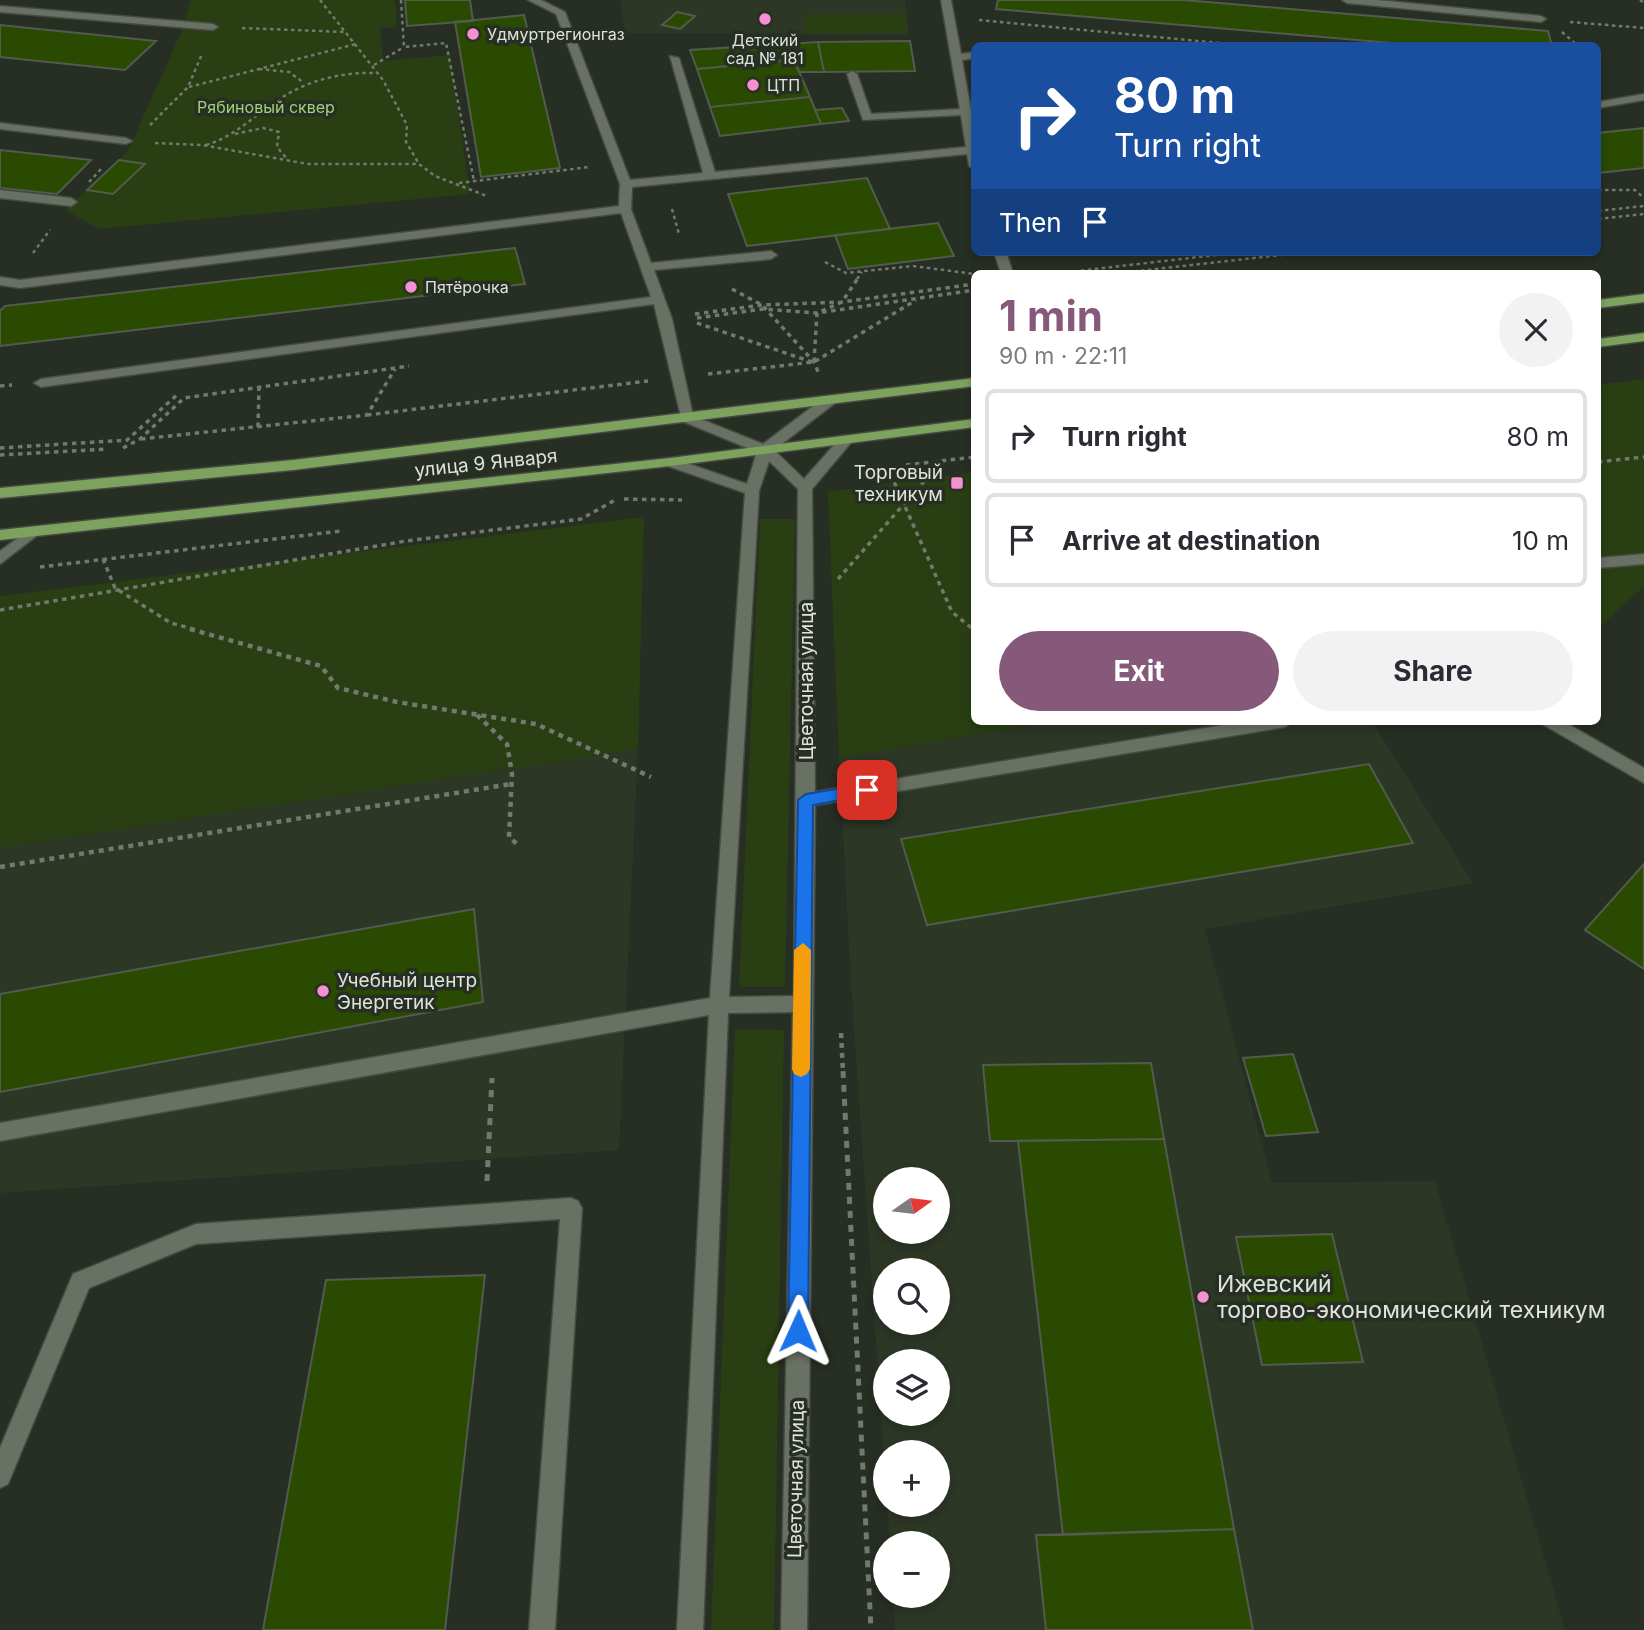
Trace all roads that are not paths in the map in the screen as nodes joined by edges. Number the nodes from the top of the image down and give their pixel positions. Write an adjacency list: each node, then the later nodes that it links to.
1 (533, 0): 19 (street)
2 (946, 0): 9 (street)
3 (1347, 0): 5 (street)
4 (0, 9): 6 (street)
5 (1541, 19)
6 (213, 27)
7 (971, 56): 9 (street)
8 (674, 58): 18 (street)
9 (955, 58): 13 (street)
10 (852, 74): 13 (street)
11 (1644, 97): 12 (street)
12 (1601, 104)
13 (963, 111): 16 (street)
14 (0, 126): 15 (street)
15 (126, 141)
16 (971, 146)
17 (971, 150): 18 (street)
18 (710, 176): 19 (street)
19 (626, 184): 22 (street)
20 (0, 194): 21 (street)
21 (71, 202)
22 (625, 209): 24 (street); 25 (street)
23 (771, 255): 24 (street)
24 (647, 267): 27 (street)
25 (0, 281)
26 (1644, 298): 28 (main road)
27 (658, 300): 32 (street); 34 (street)
28 (1601, 304)
29 (1644, 337): 30 (main road)
30 (1601, 343)
31 (971, 382): 33 (main road, улица 9 Января)
32 (41, 383)
33 (830, 400): 34 (main road, улица 9 Января); 37 (street)
34 (687, 418): 37 (street); 41 (main road, улица 9 Января)
35 (971, 424): 36 (main road, улица 9 Января)
36 (847, 439): 37 (main road, улица 9 Января); 39 (street)
37 (765, 450): 38 (main road, улица 9 Января); 39 (street); 40 (street)
38 (670, 462): 40 (street); 42 (main road, улица 9 Января)
39 (805, 488): 50 (street, Цветочная улица)
40 (752, 491): 52 (street)
41 (0, 493)
42 (34, 531): 43 (main road, улица 9 Января); 44 (street)
43 (0, 535)
44 (0, 559)
45 (1644, 559): 46 (street)
46 (1601, 563)
47 (1261, 725): 50 (street)
48 (1557, 725): 49 (street)
49 (1644, 776)
50 (806, 800): 51 (street, Цветочная улица)
51 (802, 1004): 52 (street); 57 (street, Цветочная улица)
52 (719, 1005): 53 (street); 56 (street)
53 (0, 1132)
54 (0, 1476): 55 (street)
55 (542, 1630)
56 (690, 1630)
57 (794, 1630)

